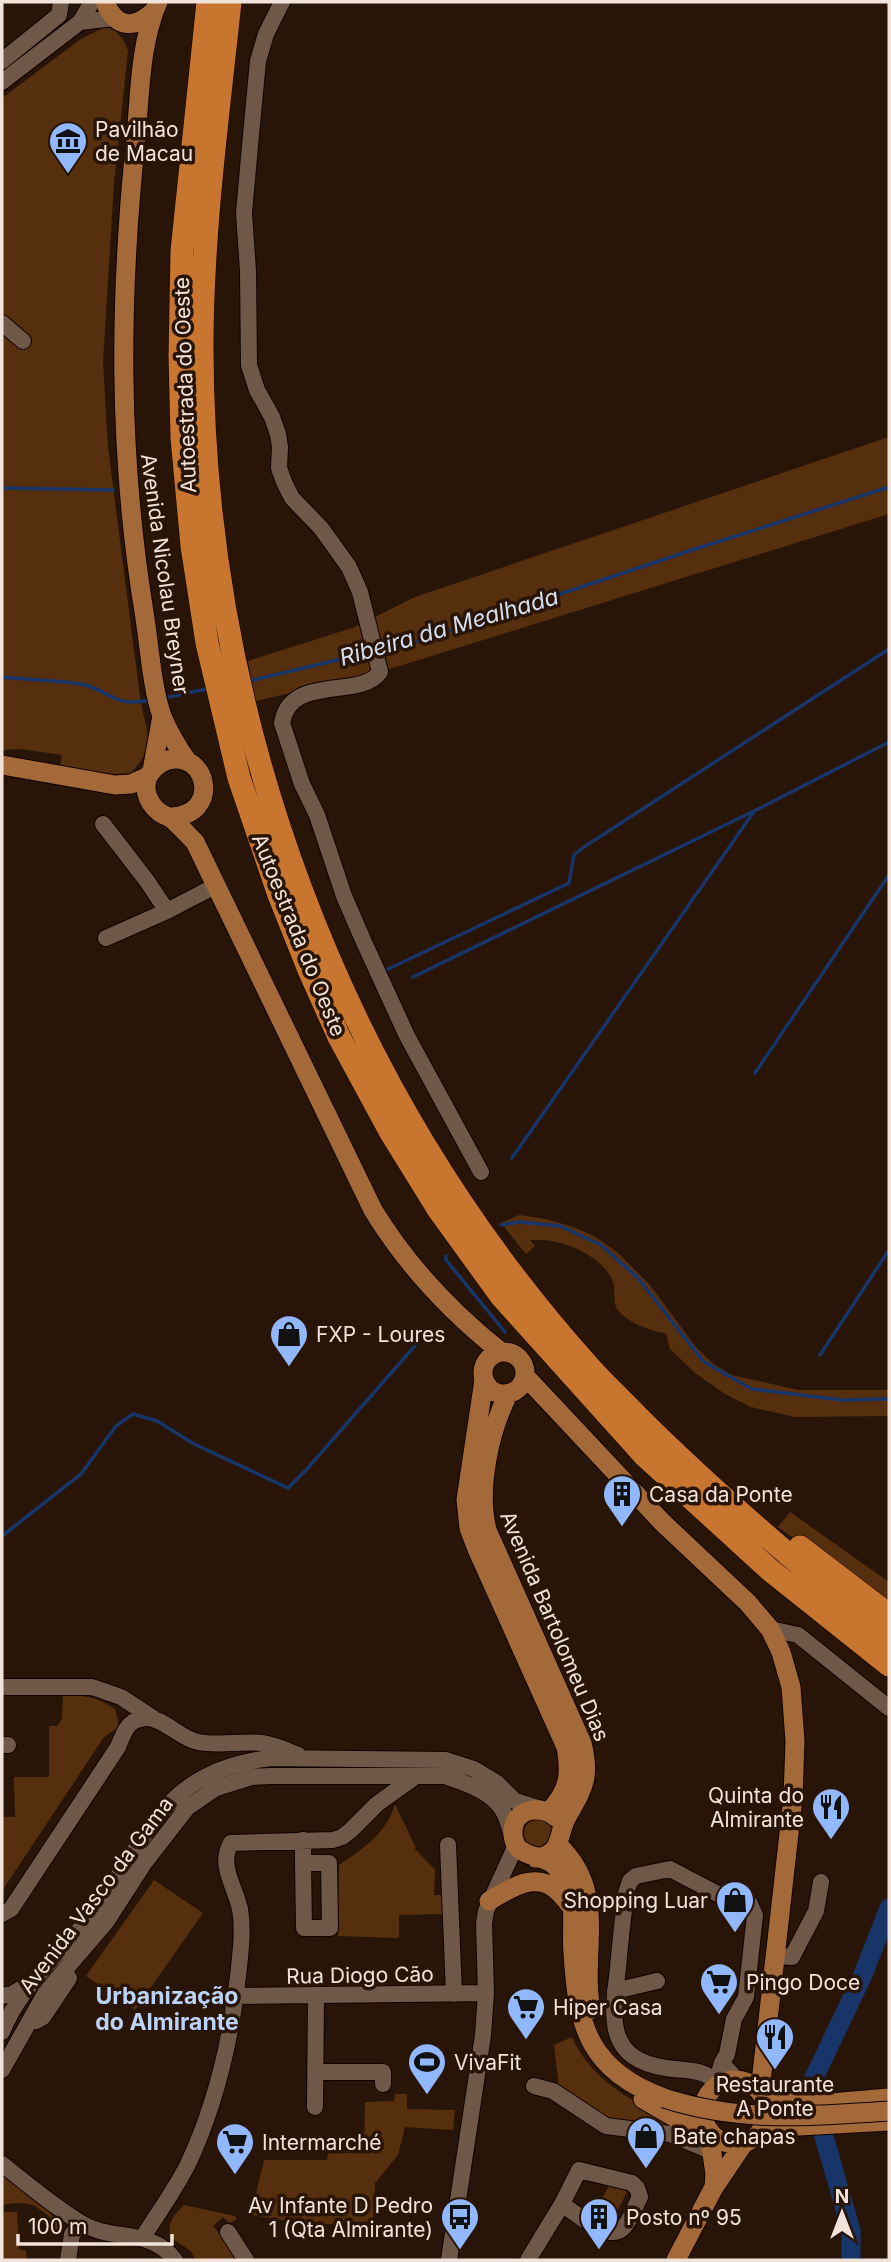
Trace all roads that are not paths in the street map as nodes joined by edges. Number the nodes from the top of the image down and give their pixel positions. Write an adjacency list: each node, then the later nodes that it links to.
1 (61, 2): 9 (street)
2 (92, 2): 8 (street)
3 (208, 2): 14 (highway, Autoestrada do Oeste)
4 (230, 2): 14 (highway, Autoestrada do Oeste)
5 (282, 2): 29 (street)
6 (156, 6): 7 (main road, Avenida Nicolau Breyner); 10 (main road, Avenida Nicolau Breyner)
7 (115, 15): 8 (street); 10 (main road)
8 (80, 22): 11 (street)
9 (2, 61)
10 (143, 62): 16 (main road, Avenida Nicolau Breyner)
11 (2, 82)
12 (2, 323): 13 (street)
13 (23, 341)
14 (224, 669): 15 (highway, Autoestrada do Oeste)
15 (233, 709): 34 (highway, Autoestrada do Oeste); 38 (highway, Autoestrada do Oeste)
16 (162, 715): 17 (main road, Avenida Nicolau Breyner); 19 (main road, Avenida Nicolau Breyner)
17 (188, 762): 19 (main road); 22 (main road)
18 (2, 765): 20 (main road)
19 (150, 774): 20 (main road); 21 (main road)
20 (115, 785): 21 (main road)
21 (153, 805): 23 (main road)
22 (193, 812): 23 (main road); 25 (main road)
23 (170, 817): 25 (main road)
24 (103, 824): 27 (street)
25 (195, 842): 26 (main road)
26 (217, 885): 27 (street); 30 (main road)
27 (167, 911): 28 (street)
28 (106, 938)
29 (481, 1172)
30 (467, 1322): 31 (main road); 32 (main road)
31 (501, 1352): 32 (main road); 33 (main road)
32 (484, 1375): 33 (main road); 48 (main road, Avenida Bartolomeu Dias)
33 (517, 1387): 36 (main road); 49 (main road, Avenida Bartolomeu Dias)
34 (705, 1482): 35 (highway); 37 (highway, Autoestrada do Oeste)
35 (889, 1615)
36 (770, 1629): 41 (street); 60 (main road)
37 (889, 1638)
38 (889, 1665)
39 (2, 1687): 40 (street)
40 (121, 1697): 42 (street); 43 (street)
41 (889, 1708)
42 (153, 1718): 43 (street); 44 (street)
43 (127, 1726): 57 (street)
44 (321, 1759): 48 (street, Avenida Vasco da Gama); 62 (street, Avenida Vasco da Gama)
45 (363, 1776): 46 (street, Avenida Vasco da Gama); 47 (street); 58 (street, Avenida Vasco da Gama)
46 (416, 1776): 47 (street); 52 (street, Avenida Vasco da Gama)
47 (376, 1804): 50 (street)
48 (545, 1810): 49 (main road); 52 (main road)
49 (560, 1839): 52 (main road); 79 (main road, bridge)
50 (303, 1840): 53 (street); 67 (street)
51 (448, 1845): 65 (street)
52 (523, 1850): 55 (street); 56 (main road)
53 (303, 1863)
54 (821, 1882): 60 (street)
55 (489, 1901): 56 (main road); 64 (street)
56 (572, 1907): 59 (main road)
57 (2, 1914)
58 (89, 1941): 70 (street); 72 (street, Avenida Vasco da Gama)
59 (573, 1952): 81 (main road, bridge); 84 (main road)
60 (776, 1956): 77 (main road)
61 (657, 1981): 63 (street)
62 (29, 1984): 66 (street); 69 (street, Avenida Vasco da Gama)
63 (615, 1991): 71 (street); 76 (street)
64 (485, 1993): 65 (street, Rua Diogo Cão); 94 (street)
65 (454, 1994): 68 (street, Rua Diogo Cão)
66 (2, 1996)
67 (235, 1996): 68 (street, Rua Diogo Cão); 90 (street)
68 (316, 1997): 73 (street)
69 (3, 2020)
70 (34, 2022)
71 (722, 2063): 76 (street); 77 (street)
72 (2, 2070)
73 (315, 2072): 74 (street); 80 (street)
74 (383, 2084)
75 (534, 2086): 84 (street)
76 (714, 2086): 77 (main road); 84 (main road)
77 (751, 2088): 78 (main road); 83 (main road)
78 (889, 2098)
79 (889, 2104)
80 (315, 2107)
81 (889, 2111)
82 (889, 2121): 83 (main road)
83 (752, 2137): 84 (main road); 86 (main road)
84 (710, 2138): 86 (main road)
85 (2, 2164): 88 (street)
86 (713, 2189): 96 (main road)
87 (562, 2204): 87 (street); 95 (street)
88 (83, 2224): 90 (street); 91 (street)
89 (228, 2232): 93 (street)
90 (143, 2237): 92 (street)
91 (68, 2260)
92 (175, 2260)
93 (246, 2260)
94 (449, 2260)
95 (528, 2260)
96 (676, 2260)

